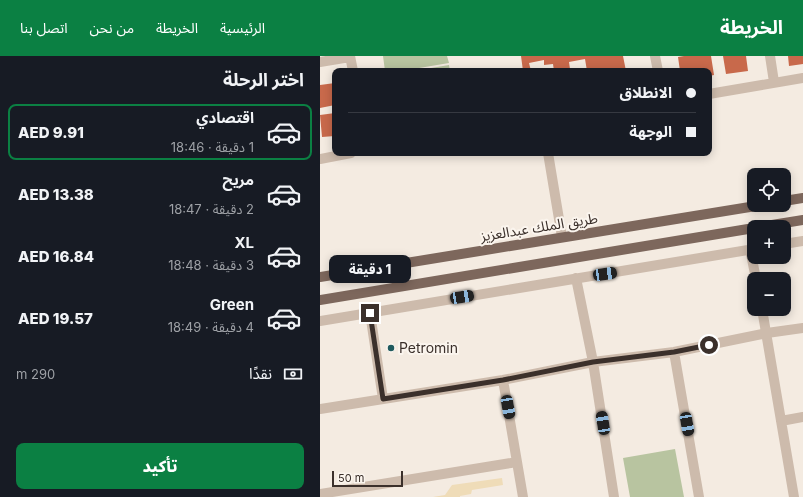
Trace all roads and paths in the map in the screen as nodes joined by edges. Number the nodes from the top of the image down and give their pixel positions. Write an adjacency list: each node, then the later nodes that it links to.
1 (350, 56): 4 (street); 5 (street)
2 (655, 56): 6 (street)
3 (770, 56): 8 (street)
4 (320, 62)
5 (352, 68)
6 (657, 68)
7 (803, 78): 8 (street)
8 (774, 82): 9 (street)
9 (712, 93)
10 (336, 156): 12 (street)
11 (548, 156): 19 (street)
12 (320, 159)
13 (803, 198): 14 (main road)
14 (791, 200)
15 (747, 207): 19 (main road, طريق الملك عبدالعزيز)
16 (803, 220): 17 (main road)
17 (791, 222)
18 (747, 229): 25 (main road)
19 (562, 237): 23 (main road, طريق الملك عبدالعزيز)
20 (803, 241): 21 (street)
21 (791, 243)
22 (747, 250): 24 (street)
23 (320, 277)
24 (576, 278): 26 (street); 32 (street)
25 (320, 300)
26 (370, 313): 28 (street); 34 (street)
27 (763, 316): 30 (street)
28 (320, 321)
29 (803, 328): 30 (street)
30 (767, 333): 31 (street); 37 (street)
31 (674, 352): 32 (street); 43 (street)
32 (593, 362): 33 (street); 42 (street)
33 (503, 380): 34 (street); 38 (street)
34 (383, 399): 35 (street)
35 (320, 409)
36 (803, 417): 37 (street)
37 (781, 421): 44 (street)
38 (517, 462): 40 (street); 41 (street)
39 (320, 494): 40 (street)
40 (343, 494)
41 (523, 497)
42 (614, 497)
43 (699, 497)
44 (794, 497)

